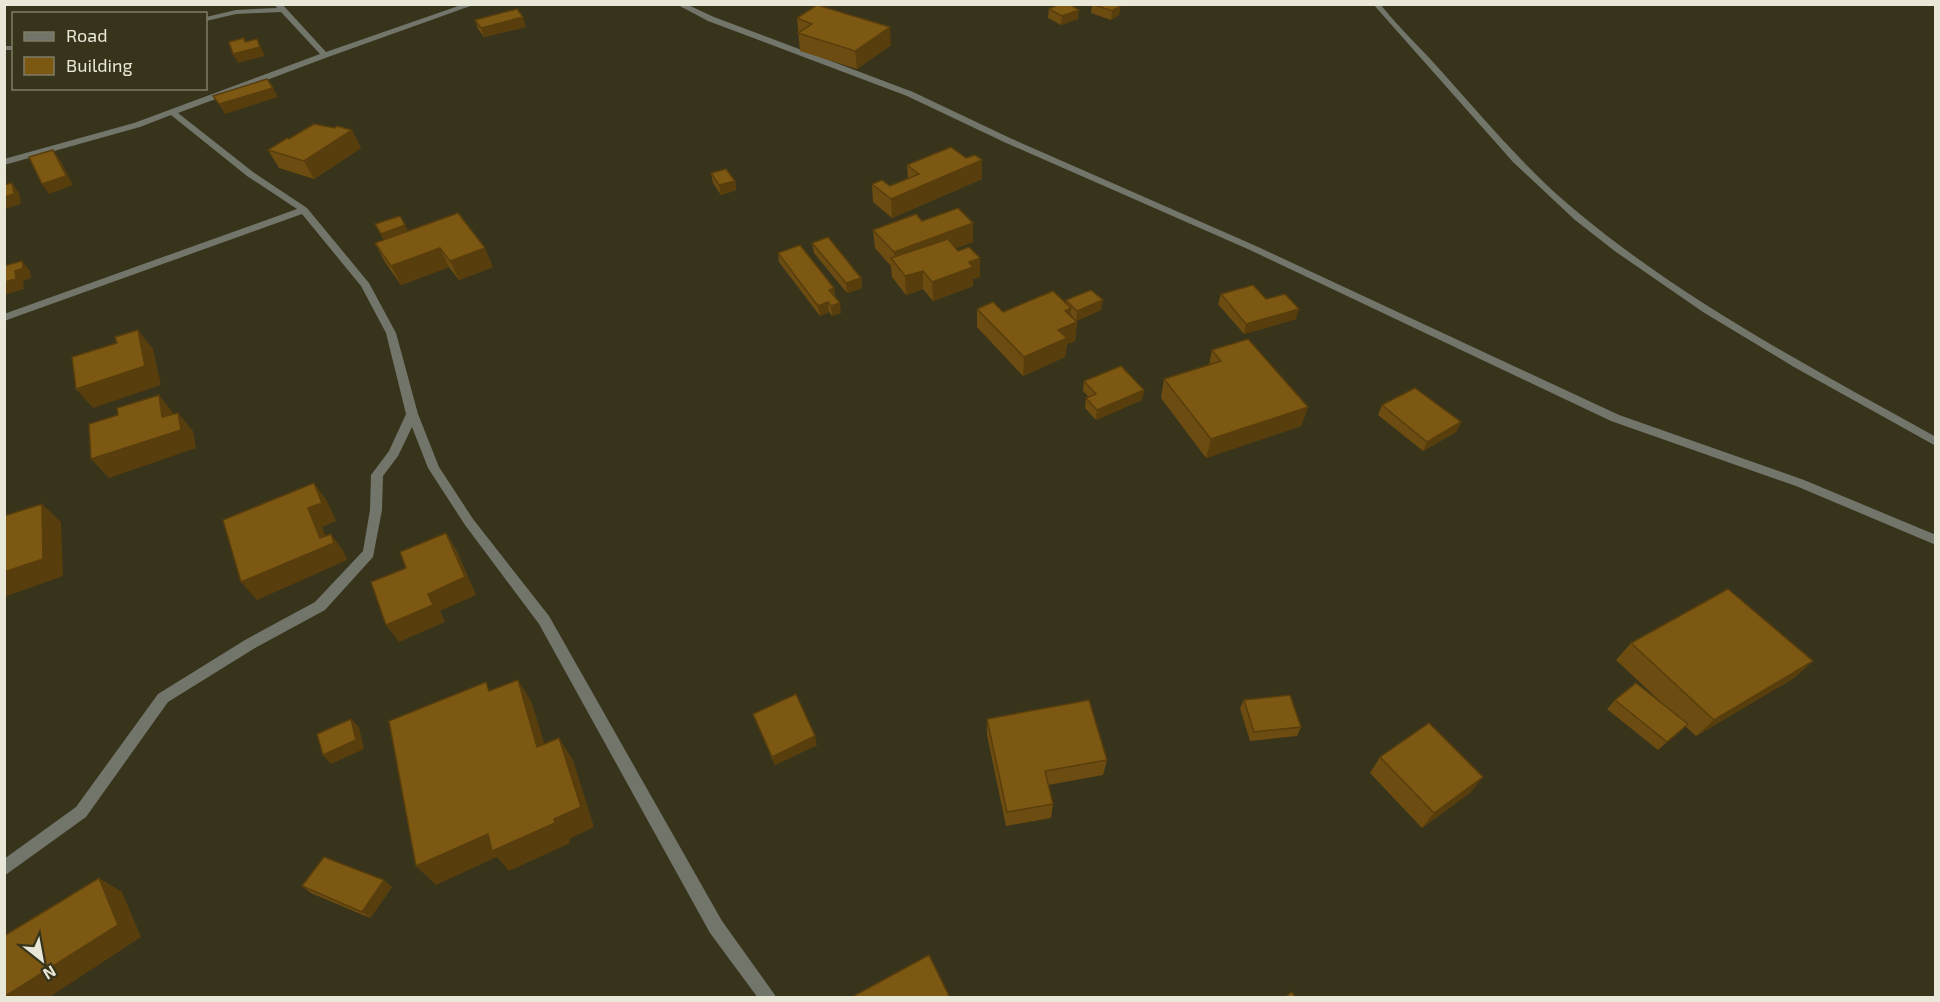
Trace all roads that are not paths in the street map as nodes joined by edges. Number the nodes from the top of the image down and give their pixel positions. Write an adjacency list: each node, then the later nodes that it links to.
1 (473, 4): 6 (street)
2 (679, 4): 13 (street)
3 (1376, 4): 12 (street)
4 (279, 7): 5 (street); 6 (street)
5 (207, 19)
6 (325, 55): 7 (street)
7 (173, 113): 8 (street); 9 (street)
8 (4, 162)
9 (304, 210): 10 (street); 11 (street)
10 (4, 318)
11 (412, 414): 14 (street); 15 (street)
12 (1935, 442)
13 (1935, 540)
14 (4, 869)
15 (769, 998)

